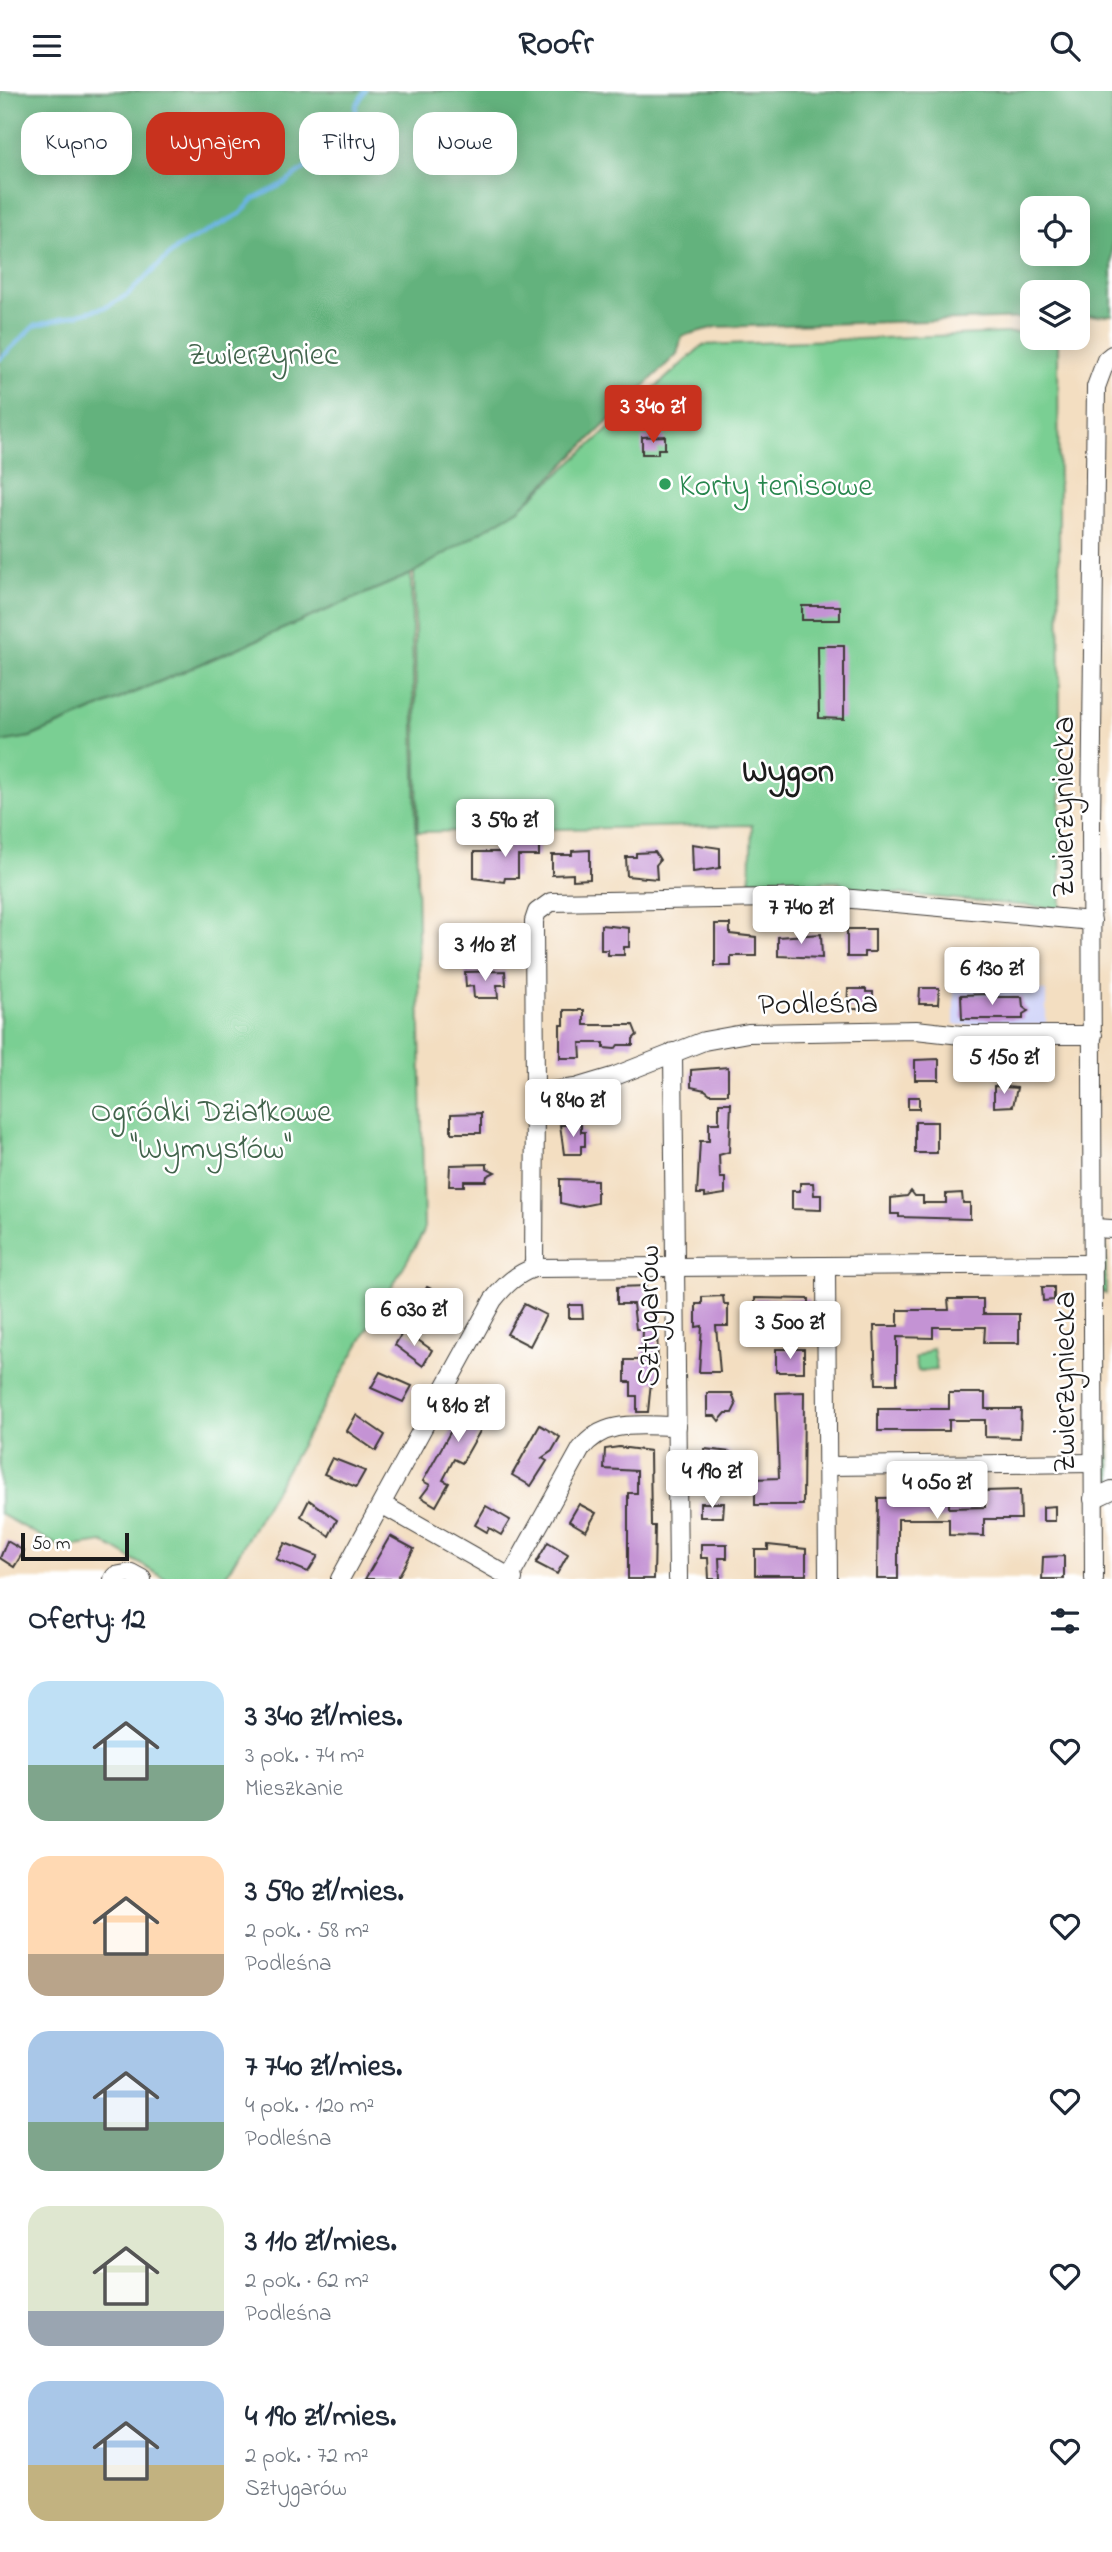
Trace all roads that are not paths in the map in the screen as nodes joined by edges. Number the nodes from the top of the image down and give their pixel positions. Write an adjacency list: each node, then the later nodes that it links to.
1 (1112, 355): 2 (street, Zwierzyniecka)
2 (1092, 921): 3 (street, Zwierzyniecka); 5 (street)
3 (1093, 1035): 4 (street, Podleśna); 6 (street, Zwierzyniecka)
4 (673, 1052): 5 (street, Podleśna); 8 (street, Sztygarów)
5 (534, 1093): 10 (street)
6 (1103, 1229): 7 (street, Zwierzyniecka)
7 (1093, 1264): 9 (street, Zwierzyniecka); 12 (street, Zwierzyniecka)
8 (677, 1267): 9 (street, Zwierzyniecka); 10 (street, Zwierzyniecka); 11 (street, Sztygarów)
9 (826, 1267): 13 (street)
10 (534, 1268): 16 (street)
11 (677, 1426): 18 (street); 21 (street, Sztygarów)
12 (1093, 1463): 13 (street); 15 (street, Zwierzyniecka)
13 (828, 1466): 22 (street)
14 (1112, 1490): 15 (street, Zwierzyniecka)
15 (1093, 1499): 23 (street, Zwierzyniecka)
16 (383, 1505): 18 (street); 20 (street)
17 (114, 1577): 19 (street)
18 (511, 1578)
19 (142, 1579)
20 (340, 1579)
21 (678, 1579)
22 (828, 1579)
23 (1094, 1579)

